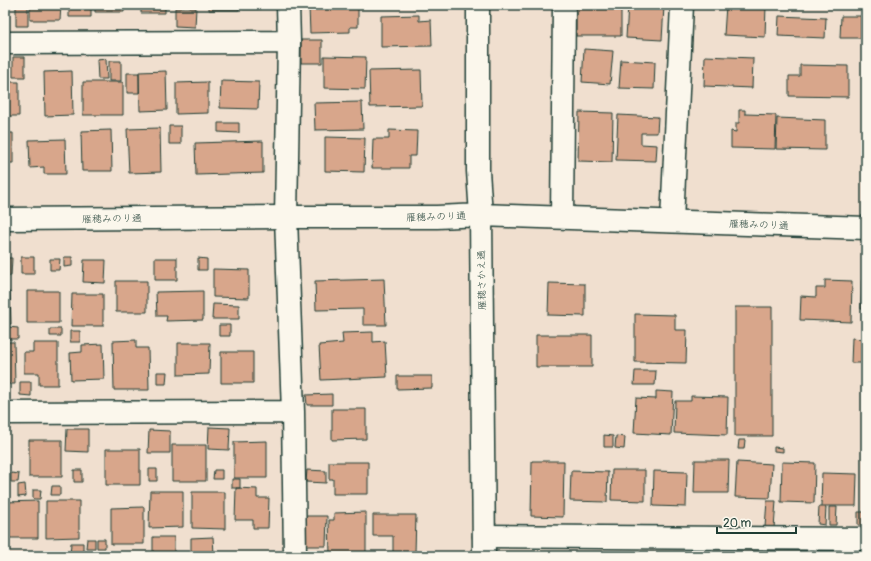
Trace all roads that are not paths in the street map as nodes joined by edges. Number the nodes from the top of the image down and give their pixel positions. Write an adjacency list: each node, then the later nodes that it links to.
1 (288, 5): 5 (street)
2 (478, 5): 7 (street, 雁穂さかえ通)
3 (564, 5): 9 (street)
4 (682, 5): 11 (street)
5 (289, 42): 6 (street); 8 (street)
6 (5, 43)
7 (480, 214): 8 (street, 雁穂みのり通); 9 (street, 雁穂みのり通); 16 (street, 雁穂さかえ通)
8 (286, 217): 10 (street, 雁穂みのり通); 13 (street)
9 (562, 217): 11 (street, 雁穂みのり通)
10 (5, 219)
11 (672, 221): 12 (street, 雁穂みのり通)
12 (866, 228)
13 (293, 412): 14 (street); 17 (street)
14 (5, 413)
15 (866, 539): 16 (street)
16 (484, 546)
17 (295, 556)

